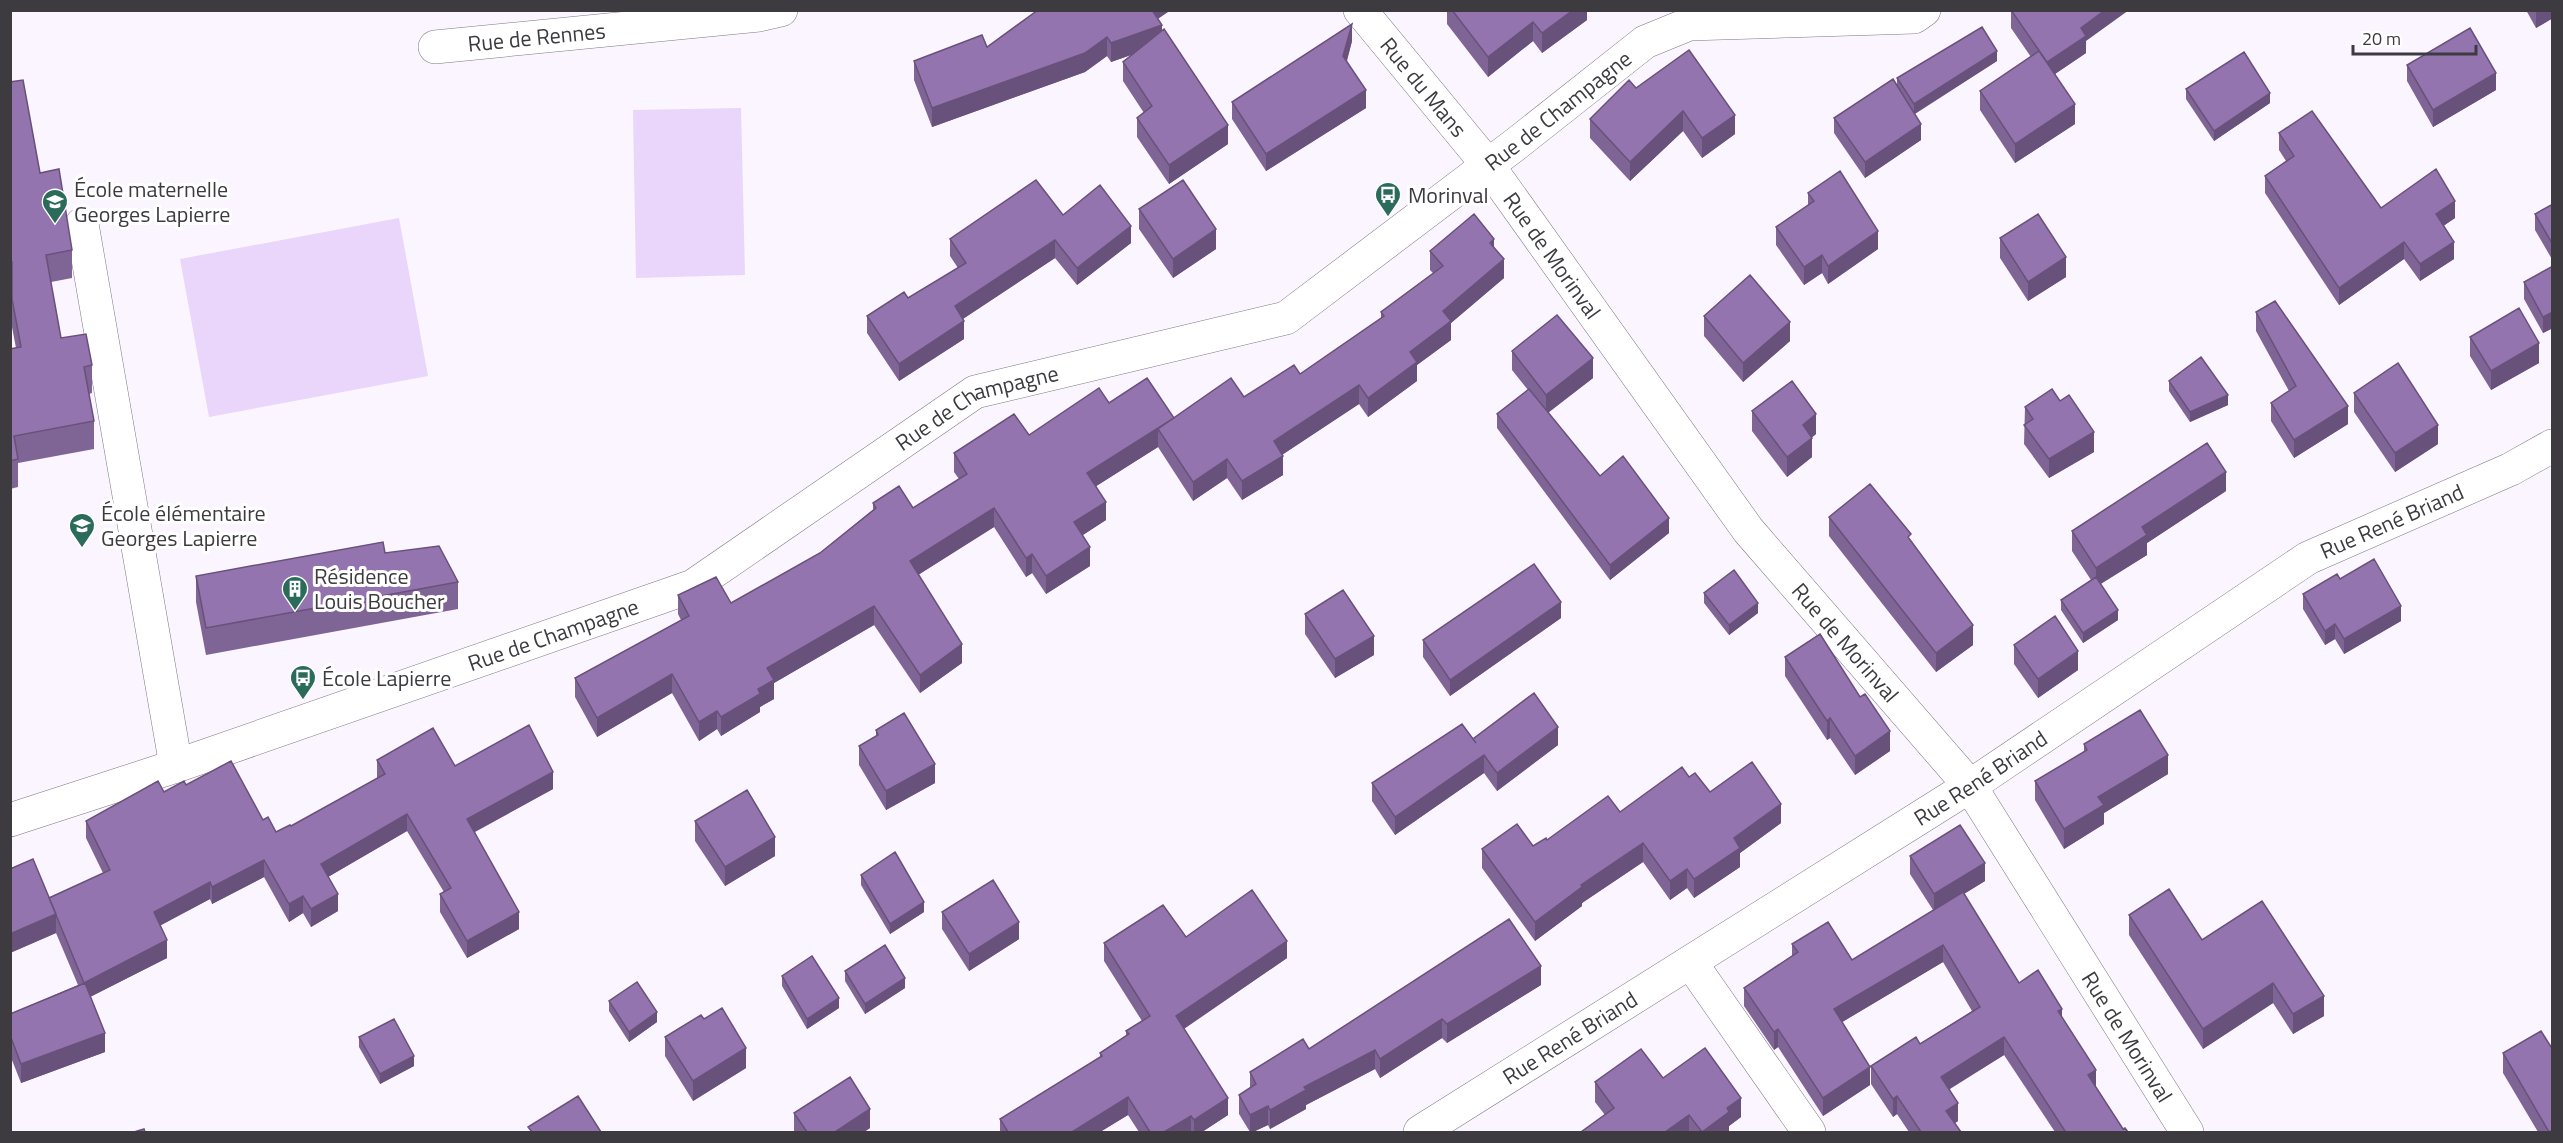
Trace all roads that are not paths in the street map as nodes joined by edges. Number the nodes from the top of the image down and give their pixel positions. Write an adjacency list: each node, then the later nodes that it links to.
1 (781, 10): 4 (street, Rue de Rennes)
2 (1360, 10): 5 (street, Rue du Mans)
3 (1924, 10): 5 (street, Rue de Champagne)
4 (435, 47)
5 (1487, 164): 8 (street, Rue de Champagne); 9 (street, Rue de Morinval)
6 (82, 224): 8 (street)
7 (2553, 446): 9 (street, Rue René Briand)
8 (176, 766): 10 (street, Rue de Champagne)
9 (1970, 786): 11 (street, Rue René Briand); 14 (street, Rue de Morinval)
10 (10, 820)
11 (1691, 963): 12 (street, Rue René Briand); 13 (street)
12 (1420, 1132)
13 (1809, 1132)
14 (2187, 1132)

